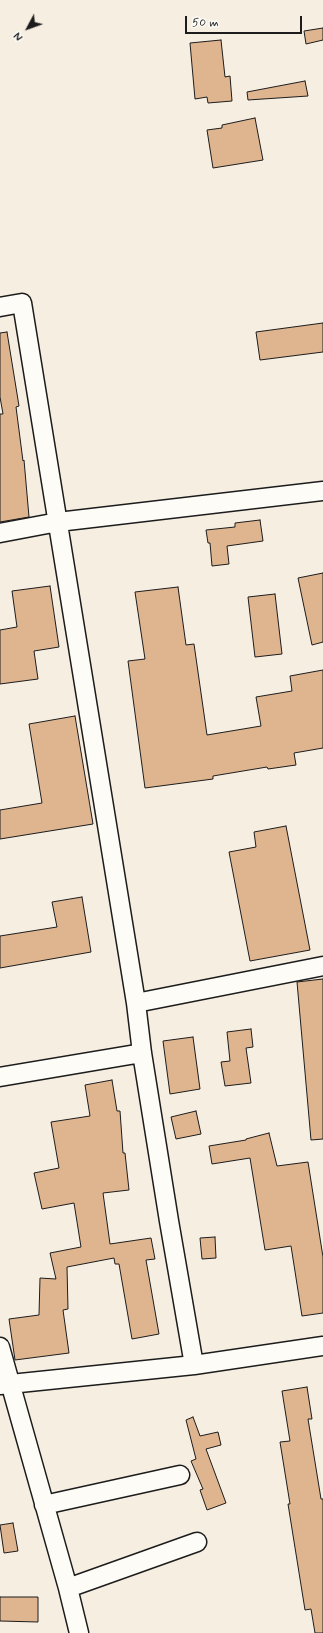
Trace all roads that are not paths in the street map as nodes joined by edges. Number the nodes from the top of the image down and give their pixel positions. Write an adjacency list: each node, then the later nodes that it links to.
1 (0, 307): 3 (street)
2 (323, 491): 3 (street)
3 (58, 522): 4 (street); 6 (street)
4 (0, 533)
5 (323, 966): 6 (street)
6 (136, 1003): 7 (street)
7 (142, 1053): 8 (street); 11 (street)
8 (0, 1077)
9 (323, 1346): 11 (street)
10 (0, 1347): 12 (street)
11 (194, 1365): 12 (street)
12 (5, 1385): 14 (street)
13 (180, 1475): 14 (street)
14 (44, 1505): 16 (street)
15 (197, 1542): 16 (street)
16 (68, 1588): 17 (street)
17 (79, 1633)

